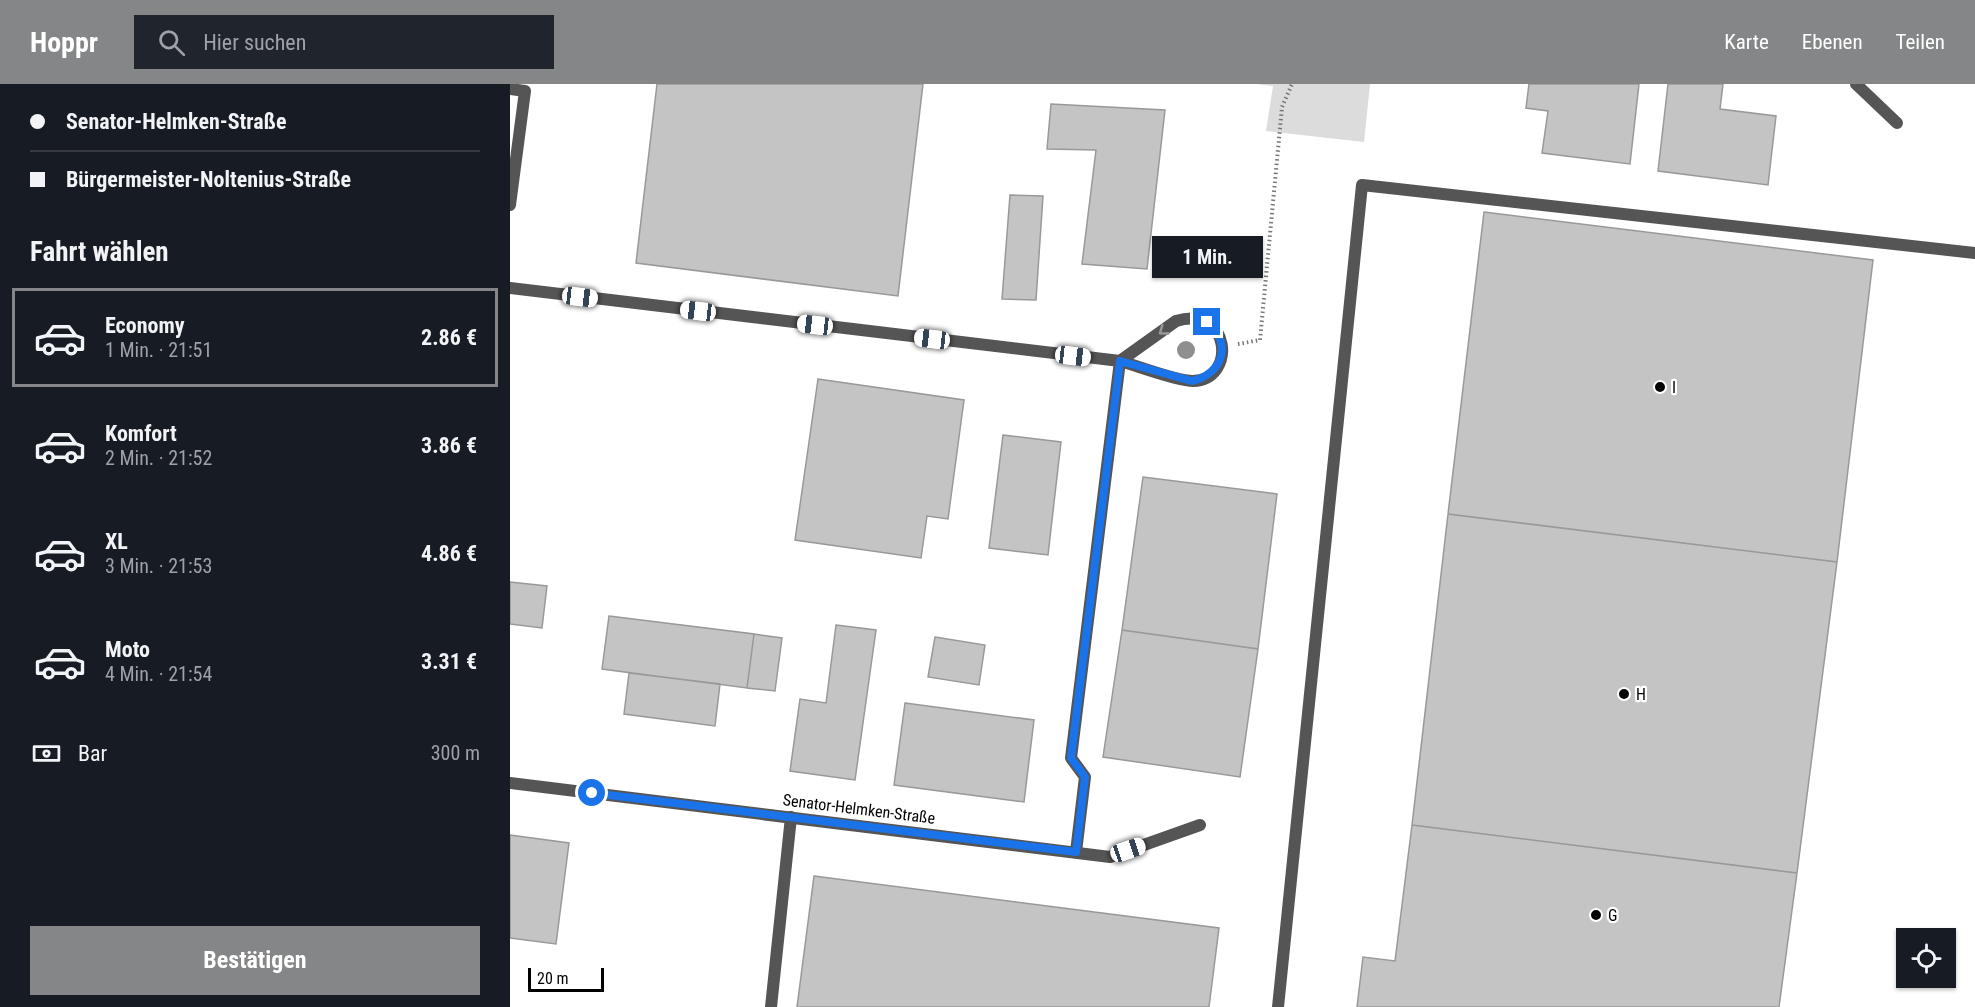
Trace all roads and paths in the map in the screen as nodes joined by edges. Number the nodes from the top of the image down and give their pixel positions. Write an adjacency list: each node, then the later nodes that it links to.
1 (1292, 84): 8 (path)
2 (1856, 84): 4 (street)
3 (510, 89): 5 (street)
4 (1897, 123)
5 (510, 205)
6 (1975, 253): 15 (street)
7 (510, 288): 9 (street)
8 (1223, 348): 9 (street); 9 (street, one-way to 9)
9 (1120, 361): 13 (street)
10 (510, 783): 11 (street, Senator-Helmken-Straße)
11 (791, 818): 13 (street, Senator-Helmken-Straße); 14 (street)
12 (1200, 825): 13 (street, Senator-Helmken-Straße)
13 (1076, 852)
14 (771, 1007)
15 (1278, 1007)

